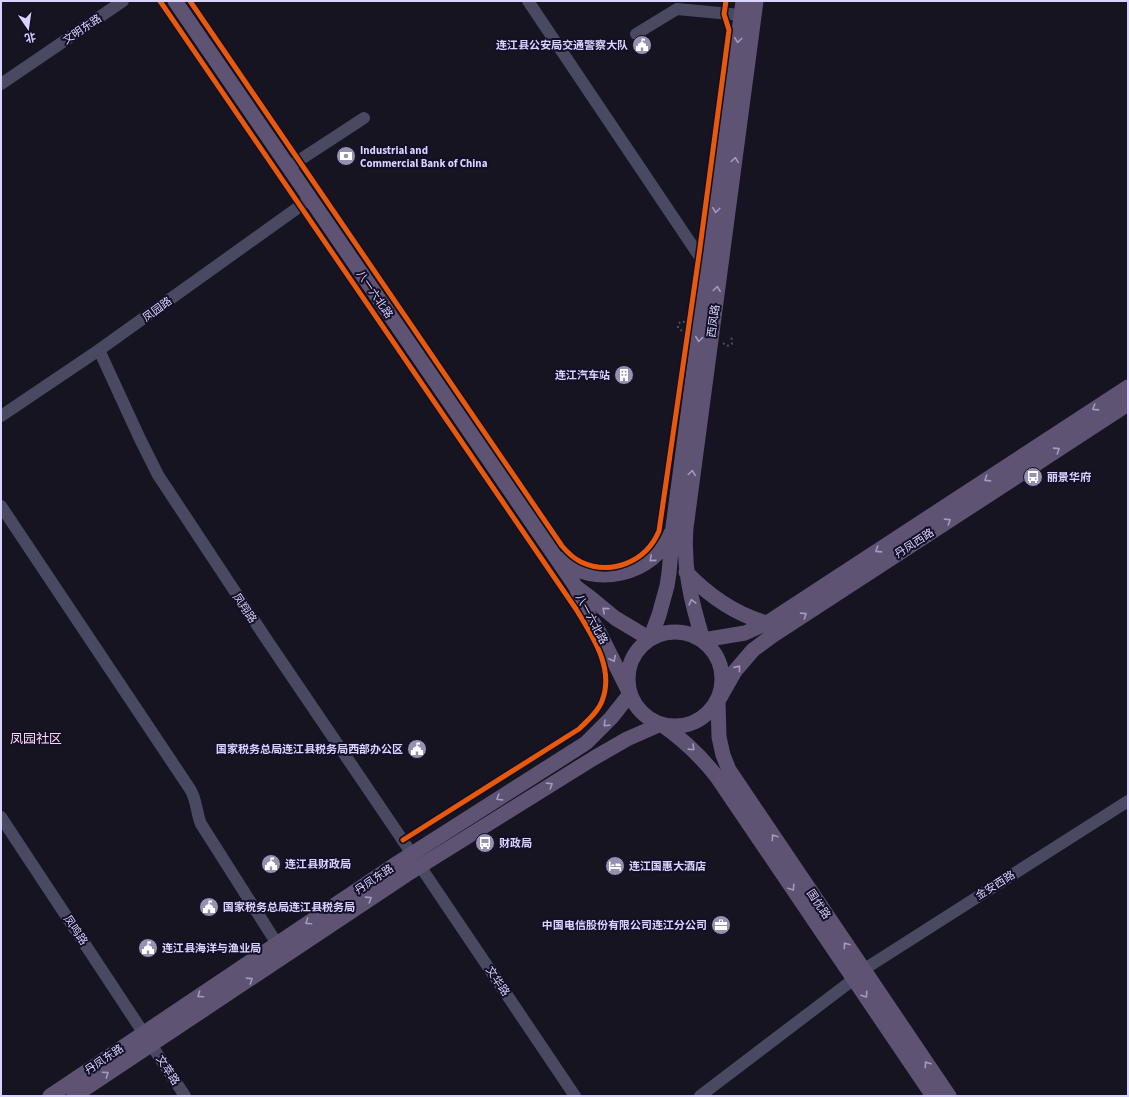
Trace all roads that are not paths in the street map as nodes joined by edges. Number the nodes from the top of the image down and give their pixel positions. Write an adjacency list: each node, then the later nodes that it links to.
1 (123, 1): 7 (street, 文明东路)
2 (175, 1): 9 (main road, 八一六北路)
3 (528, 1): 11 (street)
4 (756, 1): 19 (main road, 西凤路, one-way to 4)
5 (742, 8): 6 (street); 11 (main road, 西凤路, one-way to 11)
6 (636, 34)
7 (1, 84)
8 (364, 118): 9 (street)
9 (289, 168): 10 (main road, 八一六北路)
10 (310, 199): 12 (street, 凤园路); 18 (main road, 八一六北路)
11 (708, 269): 17 (main road, 西凤路, one-way to 17)
12 (99, 350): 15 (street, 凤园路); 29 (street, 凤翔路)
13 (1128, 387): 21 (main road, 丹凤西路, one-way to 21)
14 (1128, 404): 25 (main road, 丹凤西路, one-way to 14)
15 (1, 416)
16 (1, 506): 30 (street)
17 (673, 527): 18 (main road, one-way to 18); 22 (main road, 西凤路)
18 (551, 551): 20 (main road, 八一六北路)
19 (686, 572): 21 (main road); 23 (main road, 西凤路, one-way to 19)
20 (576, 587): 22 (main road, 八一六北路, one-way to 20); 24 (main road, 八一六北路, one-way to 24)
21 (767, 623): 23 (main road, 丹凤西路)
22 (650, 639): 23 (main road); 24 (main road)
23 (703, 640): 25 (main road)
24 (630, 694): 26 (main road); 29 (main road, 丹凤东路, one-way to 29)
25 (718, 701): 26 (main road); 32 (main road, 国优路, one-way to 25)
26 (661, 724): 29 (main road, 丹凤东路, one-way to 26); 32 (main road, 国优路, one-way to 32)
27 (1128, 801): 32 (street, 金安西路)
28 (1, 817): 33 (street, 凤鸣路)
29 (416, 860): 30 (main road, 丹凤东路, one-way to 30); 31 (main road, 丹凤东路, one-way to 29); 37 (street, 文华路)
30 (276, 944): 31 (street); 33 (main road, 丹凤东路, one-way to 33)
31 (284, 956): 33 (main road, 丹凤东路, one-way to 31)
32 (858, 975): 38 (street, 金安西路); 39 (main road, 国优路, one-way to 39); 40 (main road, 国优路, one-way to 32)
33 (148, 1038): 34 (main road, 丹凤东路); 35 (main road, 丹凤东路, one-way to 33); 36 (street, 文萃路)
34 (50, 1096)
35 (74, 1096)
36 (185, 1096)
37 (576, 1096)
38 (700, 1096)
39 (933, 1096)
40 (949, 1096)

